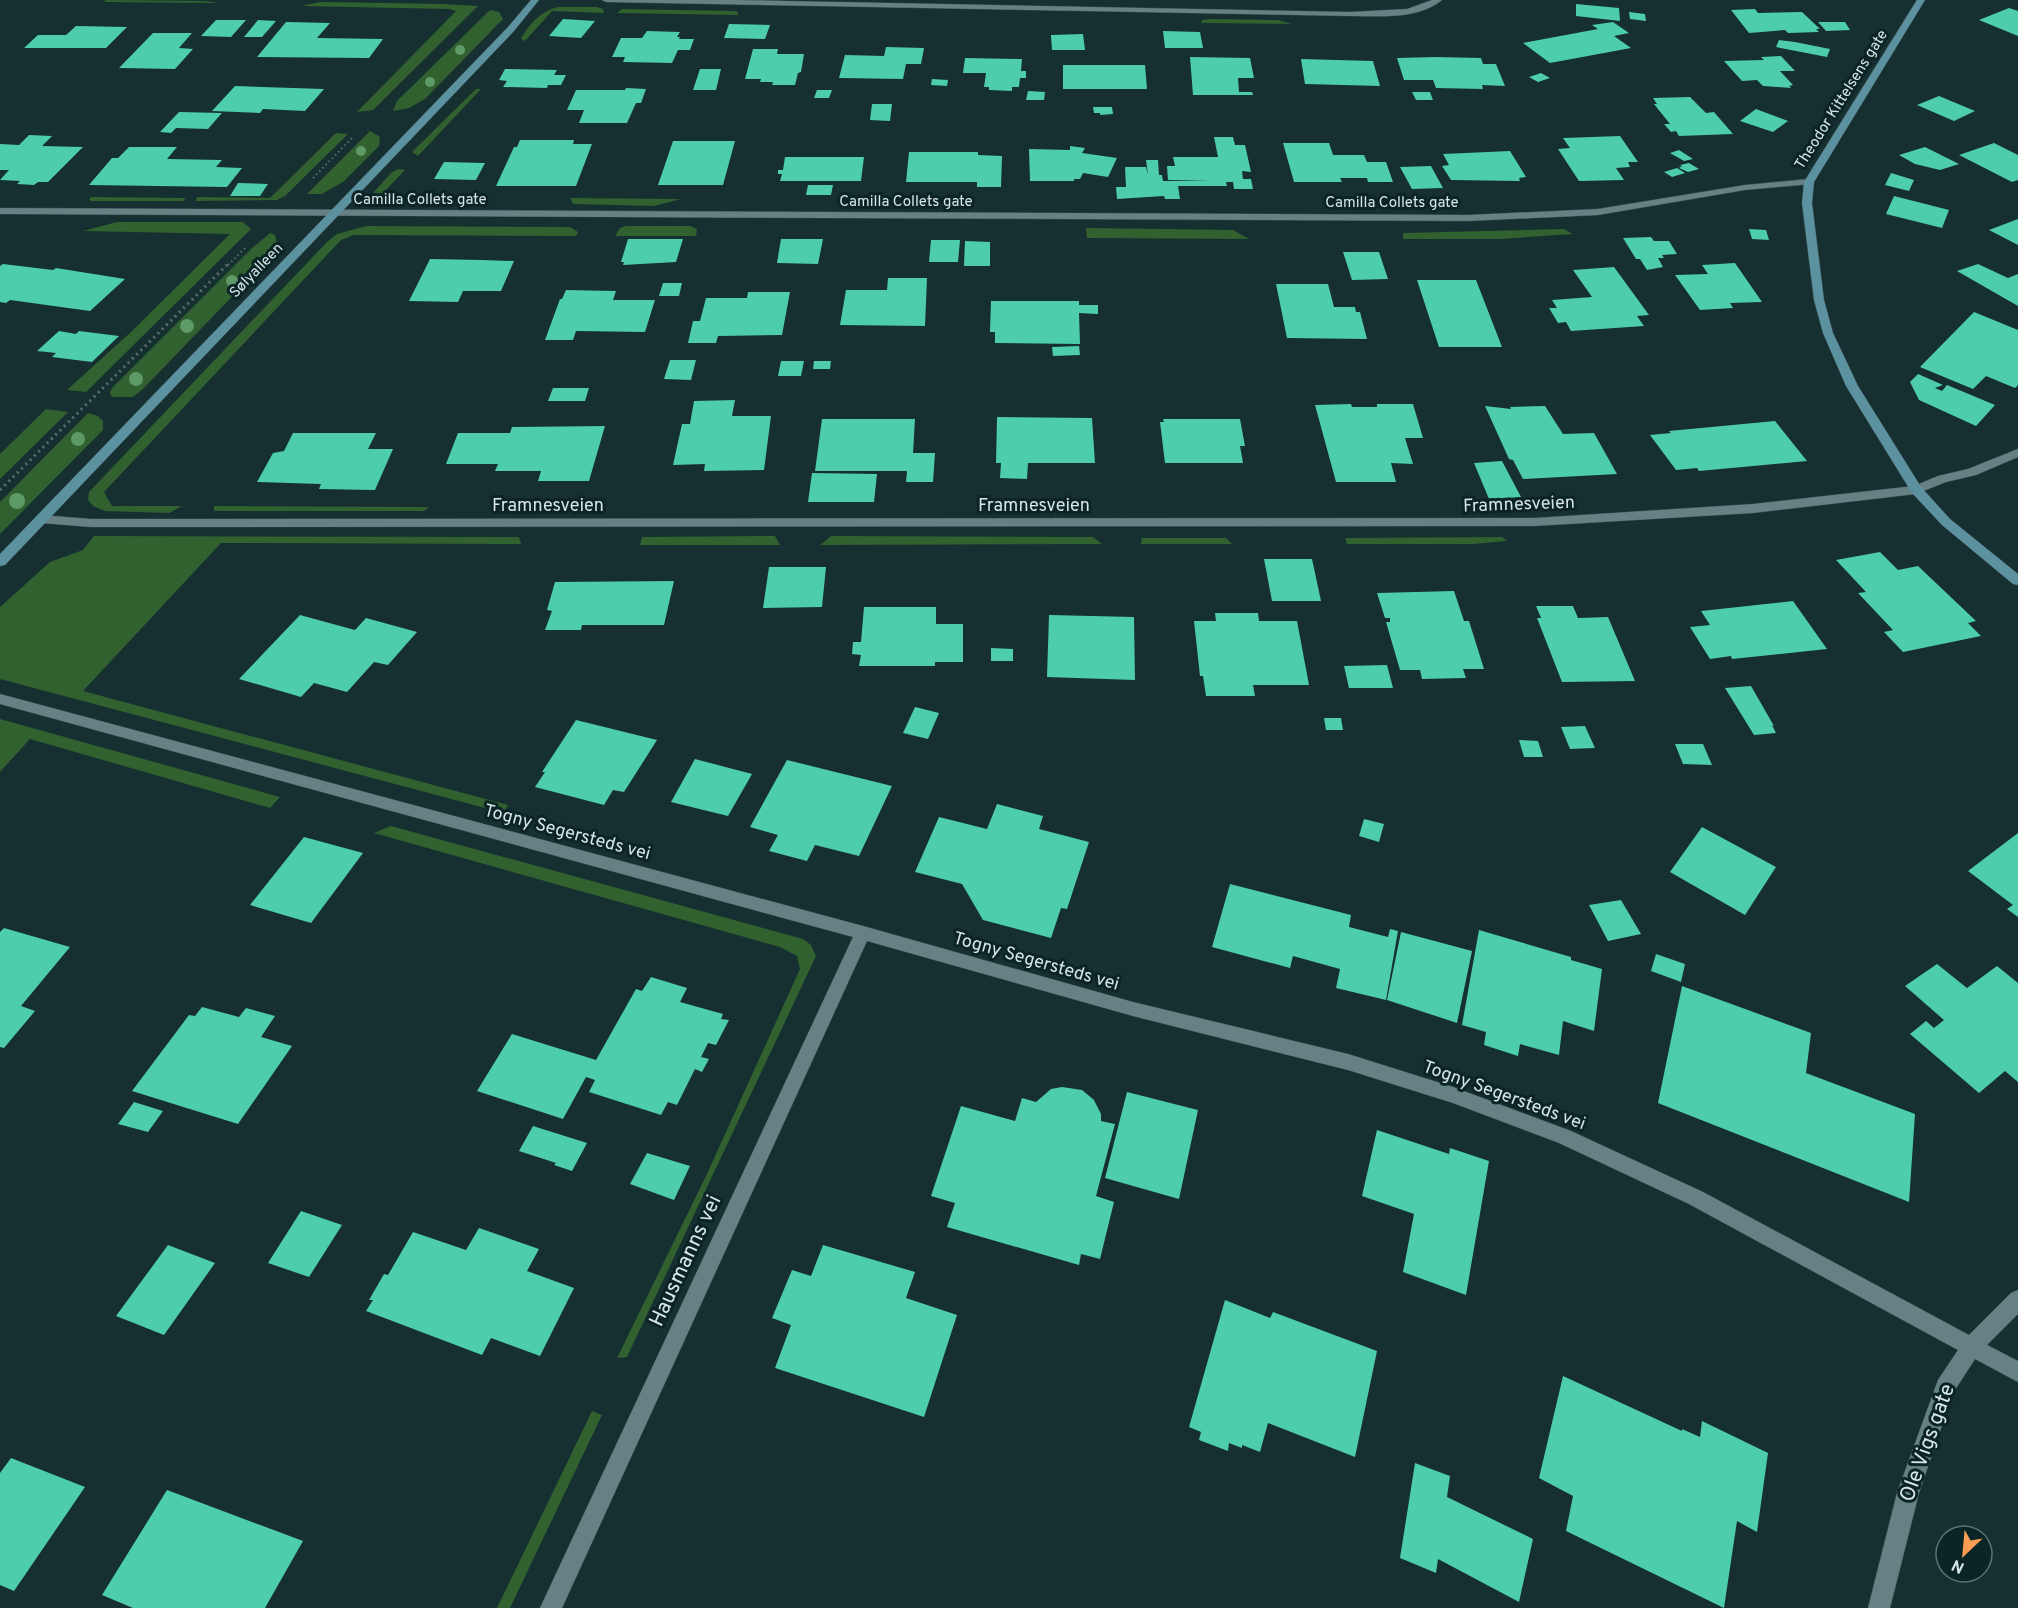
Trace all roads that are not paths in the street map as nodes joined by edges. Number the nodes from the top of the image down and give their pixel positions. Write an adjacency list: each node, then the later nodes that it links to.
1 (535, 0): 7 (street, Sølyalleen)
2 (606, 0): 3 (street)
3 (1438, 0)
4 (1921, 0): 5 (street, Theodor Kittelsens gate)
5 (1809, 182): 7 (street, Camilla Collets gate); 9 (street, Theodor Kittelsens gate)
6 (0, 211): 7 (street, Camilla Collets gate)
7 (333, 214): 10 (street, Sølyalleen)
8 (2018, 453): 9 (street, Framnesveien)
9 (1916, 490): 10 (street, Framnesveien); 12 (street, Theodor Kittelsens gate)
10 (41, 519): 11 (street, Sølyalleen)
11 (0, 562)
12 (2018, 581)
13 (0, 699): 14 (street, Togny Segersteds vei)
14 (863, 933): 16 (street, Togny Segersteds vei); 18 (street, Hausmanns vei)
15 (2018, 1300): 16 (street, Ole Vigs gate)
16 (1972, 1346): 17 (street, Togny Segersteds vei); 19 (street, Ole Vigs gate)
17 (2018, 1372)
18 (551, 1608)
19 (1879, 1608)

